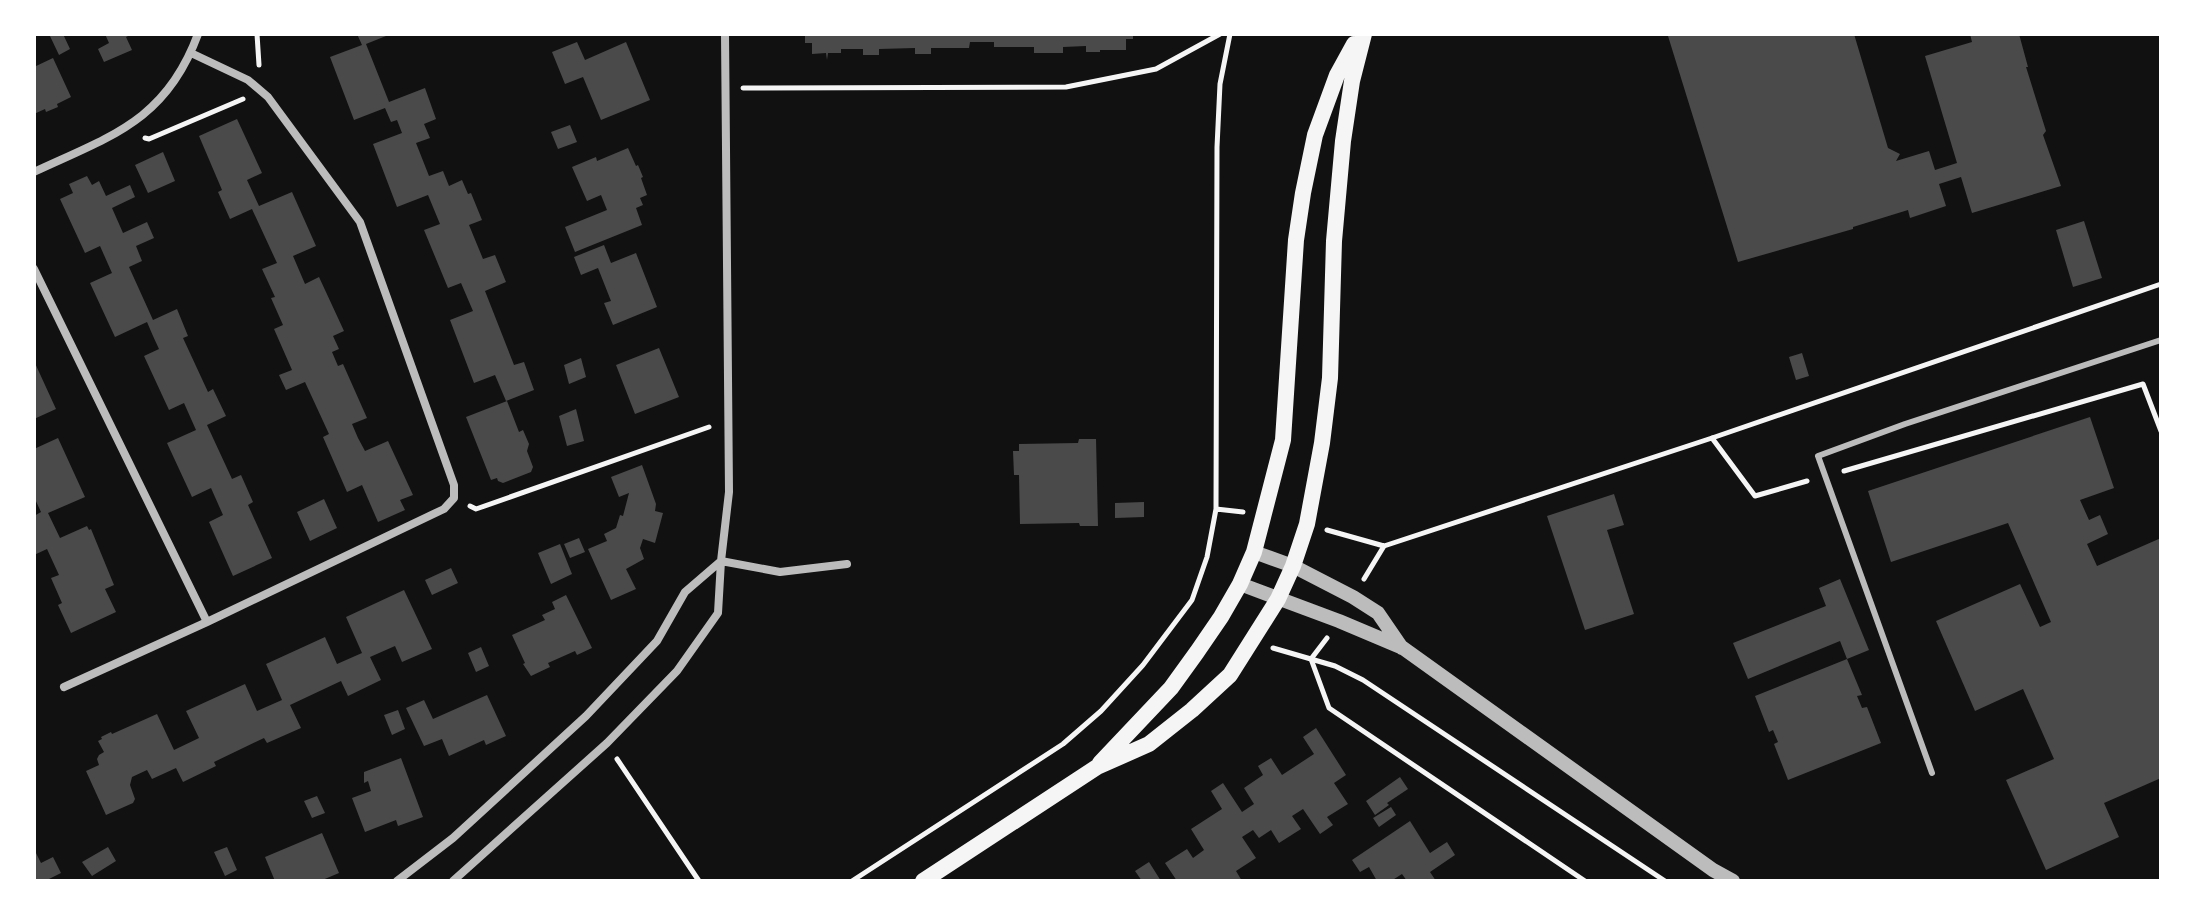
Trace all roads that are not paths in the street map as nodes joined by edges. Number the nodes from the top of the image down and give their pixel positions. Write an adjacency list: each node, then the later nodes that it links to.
1 (198, 34): 4 (street)
2 (725, 34): 9 (street)
3 (1362, 34): 8 (main road); 11 (main road)
4 (191, 53): 5 (street); 14 (street)
5 (34, 172)
6 (34, 269): 14 (street)
7 (2161, 340): 18 (lane)
8 (1254, 552): 11 (street); 12 (main road)
9 (721, 561): 10 (street); 19 (street); 20 (street)
10 (847, 564)
11 (1293, 566): 13 (main road); 15 (street)
12 (1240, 584): 13 (street); 17 (main road)
13 (1278, 599): 15 (street); 17 (main road)
14 (207, 622): 16 (street)
15 (1403, 648): 22 (street)
16 (64, 687)
17 (1097, 767): 21 (main road)
18 (1932, 773)
19 (397, 881)
20 (453, 881)
21 (923, 881)
22 (1733, 881)

